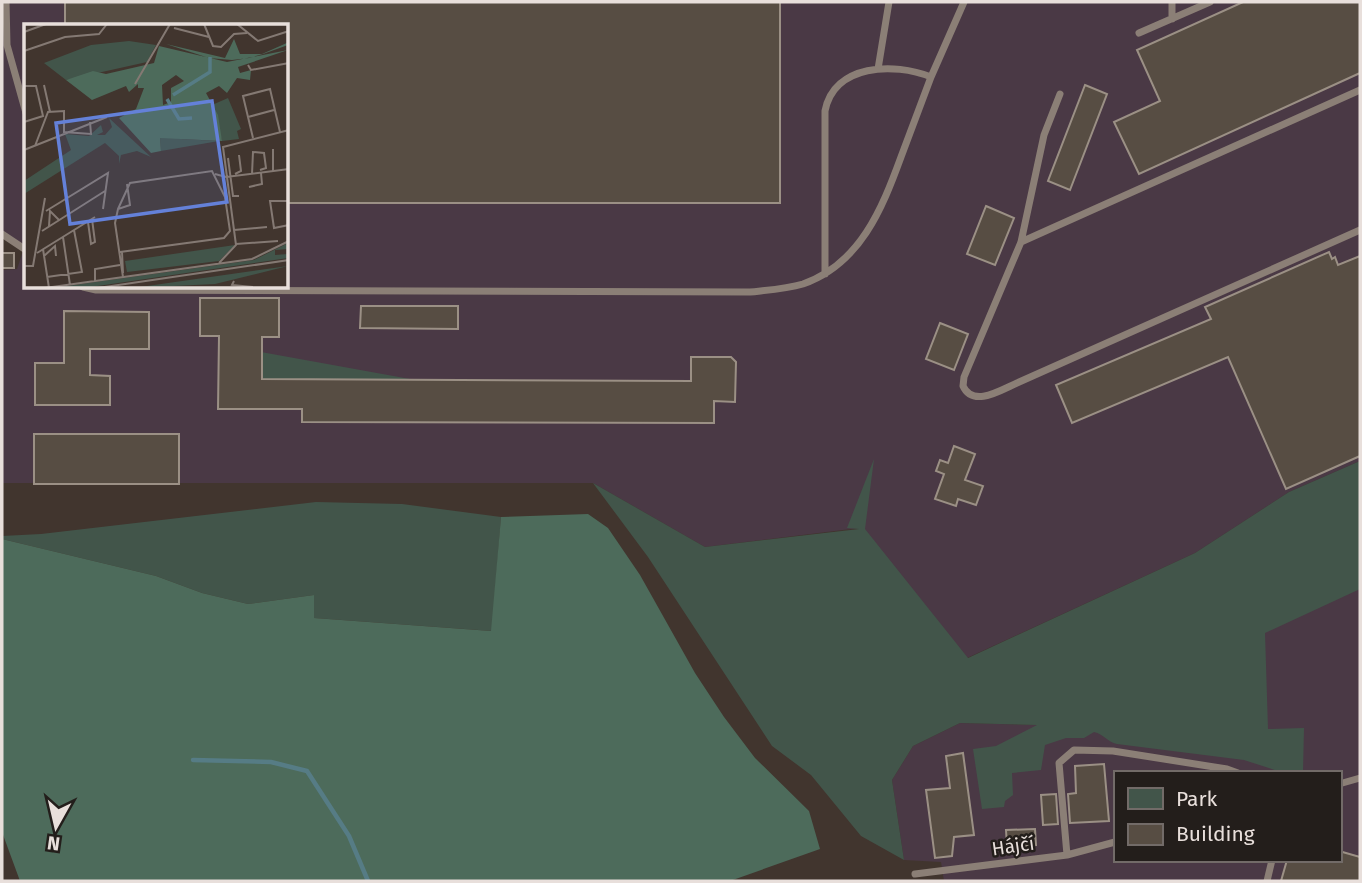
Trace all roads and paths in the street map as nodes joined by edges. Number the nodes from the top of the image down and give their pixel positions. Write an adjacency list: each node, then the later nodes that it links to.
1 (5, 2): 12 (lane)
2 (889, 2): 8 (lane)
3 (964, 2): 9 (lane)
4 (1172, 2): 6 (lane)
5 (1210, 2): 6 (lane)
6 (1172, 19): 7 (lane)
7 (1139, 33)
8 (878, 69): 9 (lane); 17 (lane)
9 (931, 77): 17 (lane)
10 (1360, 90): 15 (lane)
11 (1060, 94): 15 (lane)
12 (24, 105)
13 (1360, 230): 15 (lane)
14 (2, 234): 16 (lane)
15 (1021, 242)
16 (24, 249)
17 (825, 274): 18 (lane)
18 (92, 289)
19 (1232, 771): 23 (lane)
20 (1360, 778): 21 (lane)
21 (1341, 783)
22 (1114, 842): 23 (lane, Hájčí)
23 (1067, 855): 25 (lane, Hájčí)
24 (1272, 862): 26 (lane)
25 (915, 874)
26 (1267, 881)

